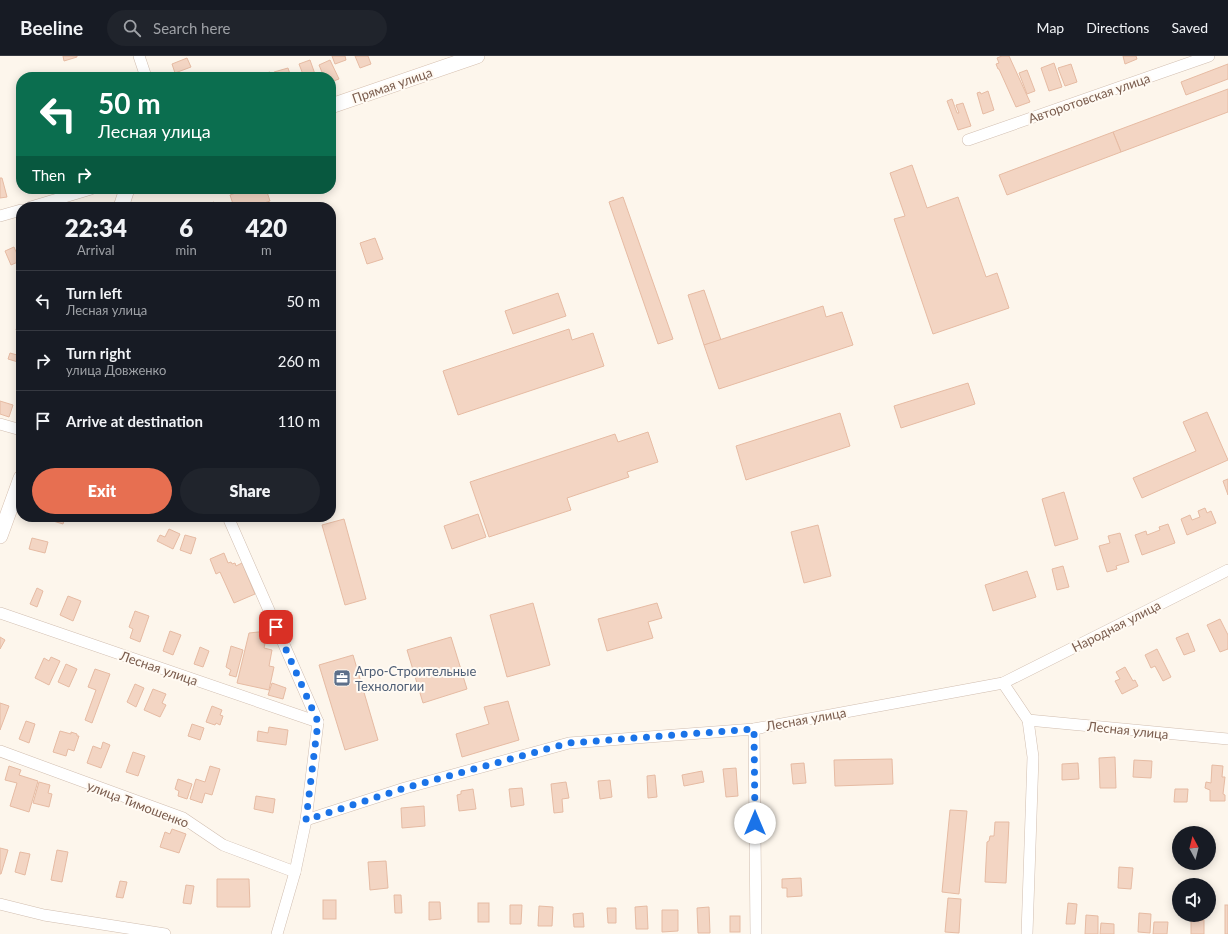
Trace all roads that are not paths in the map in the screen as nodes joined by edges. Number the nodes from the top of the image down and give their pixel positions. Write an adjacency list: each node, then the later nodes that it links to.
1 (139, 56): 4 (street)
2 (476, 56): 5 (street, Прямая улица)
3 (1209, 56): 6 (street, Авторотовская улица)
4 (144, 72)
5 (336, 104)
6 (968, 140)
7 (74, 194): 8 (street)
8 (48, 202)
9 (16, 211): 10 (street)
10 (0, 216)
11 (0, 424): 12 (street)
12 (16, 429)
13 (16, 492): 15 (street)
14 (230, 522): 20 (street)
15 (0, 536)
16 (1228, 570): 18 (street, Народная улица)
17 (0, 613): 20 (street, Лесная улица)
18 (1003, 683): 19 (street); 21 (street, Лесная улица)
19 (1028, 720): 22 (street, Лесная улица); 30 (street)
20 (318, 722): 24 (street)
21 (754, 729): 24 (street, Лесная улица); 29 (street)
22 (1228, 740)
23 (0, 751): 25 (street, улица Тимошенко)
24 (306, 820): 25 (street)
25 (295, 872): 28 (street)
26 (0, 904): 27 (street)
27 (165, 934)
28 (277, 934)
29 (756, 934)
30 (1027, 934)

